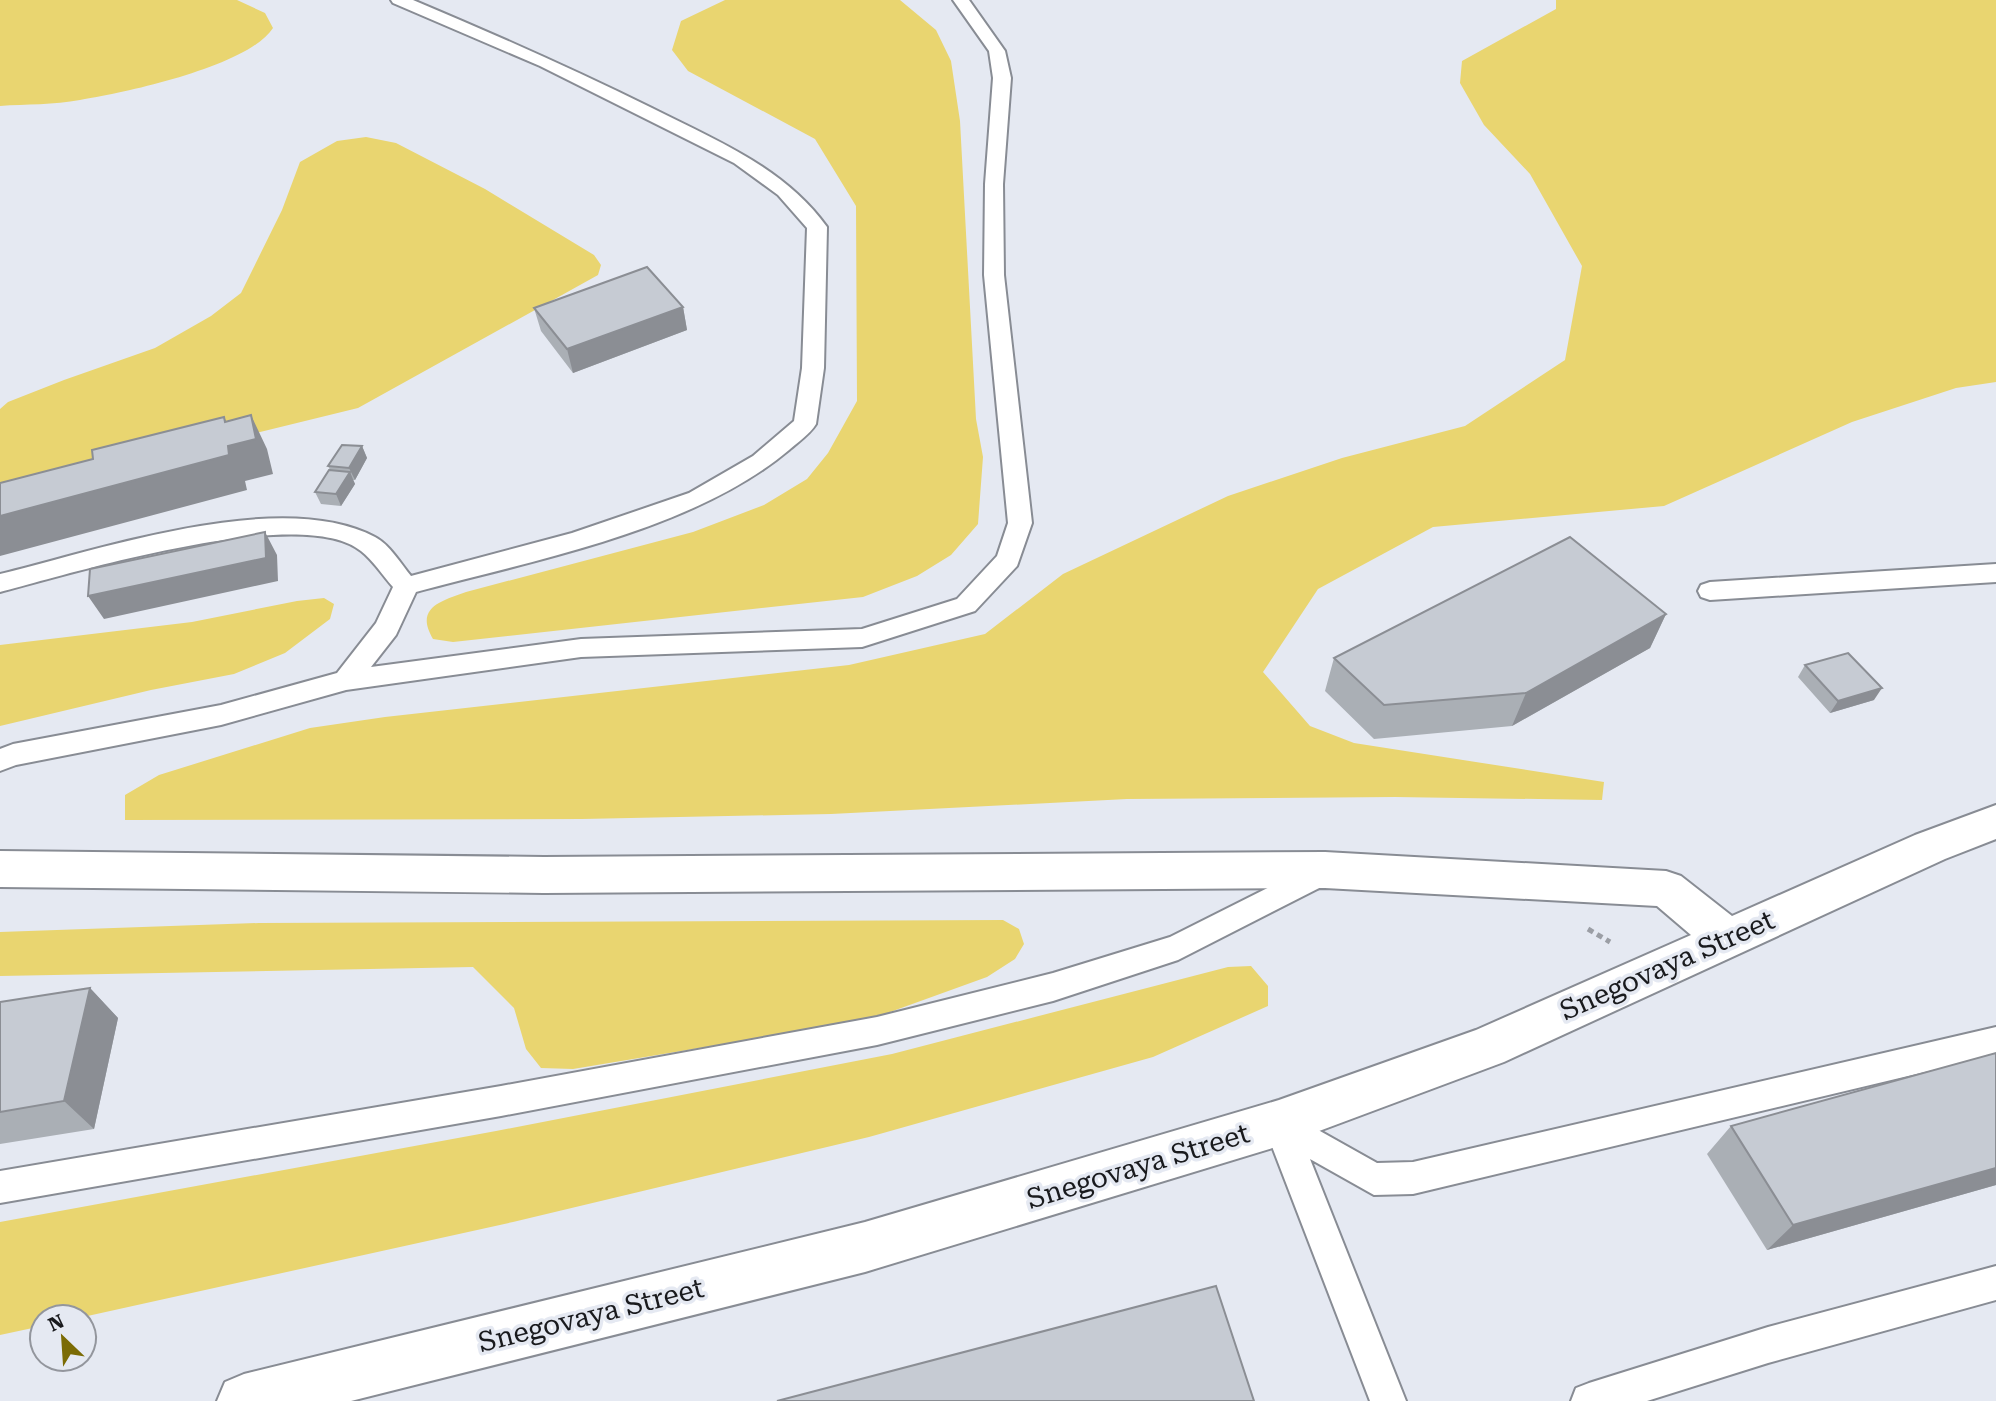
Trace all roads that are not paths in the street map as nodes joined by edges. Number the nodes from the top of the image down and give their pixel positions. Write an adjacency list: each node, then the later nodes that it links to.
1 (400, 0): 5 (lane)
2 (961, 0): 7 (lane)
3 (1996, 573): 6 (lane)
4 (0, 583): 5 (lane)
5 (406, 586): 7 (lane)
6 (1710, 591)
7 (346, 680): 8 (lane)
8 (0, 760)
9 (1996, 822): 12 (main road, Snegovaya Street)
10 (0, 869): 11 (main road)
11 (1325, 870): 12 (main road); 15 (lane)
12 (1726, 937): 14 (main road, Snegovaya Street)
13 (1996, 1041): 14 (lane)
14 (1279, 1123): 17 (main road, Snegovaya Street); 18 (lane)
15 (0, 1187)
16 (1996, 1283): 19 (lane)
17 (244, 1401)
18 (1388, 1401)
19 (1589, 1401)

